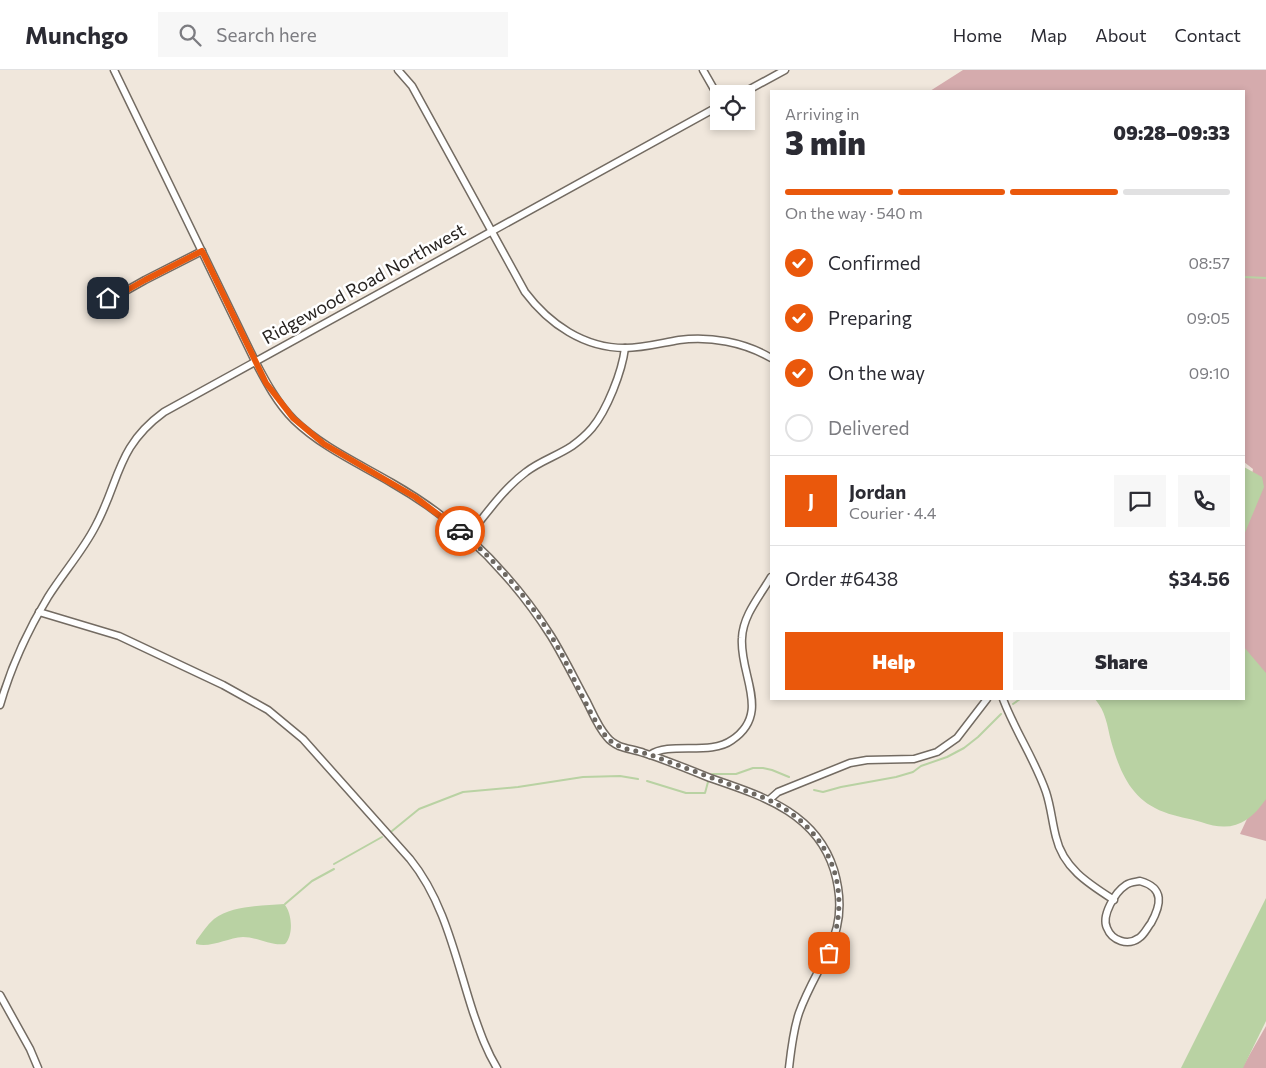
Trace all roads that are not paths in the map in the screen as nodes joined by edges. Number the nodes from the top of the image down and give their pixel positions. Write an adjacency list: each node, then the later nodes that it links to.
1 (114, 70): 9 (street)
2 (398, 70): 8 (street)
3 (703, 70): 5 (street)
4 (785, 70): 6 (street)
5 (712, 85)
6 (755, 86)
7 (710, 111): 8 (street, Ridgewood Road Northwest)
8 (492, 232): 11 (street); 13 (street, Ridgewood Road Northwest)
9 (202, 251): 10 (street); 13 (street)
10 (122, 293)
11 (625, 348): 12 (street); 14 (street)
12 (770, 358)
13 (255, 361): 14 (street); 16 (street, Ridgewood Road Northwest)
14 (467, 537): 20 (street)
15 (770, 579): 20 (street)
16 (39, 612): 19 (street, Ridgewood Road Northwest); 25 (street)
17 (986, 700): 21 (street)
18 (1002, 700): 22 (street)
19 (0, 705)
20 (650, 755): 21 (street)
21 (769, 800): 26 (street)
22 (1114, 900): 22 (street)
23 (0, 995): 24 (street)
24 (38, 1068)
25 (497, 1068)
26 (789, 1068)

